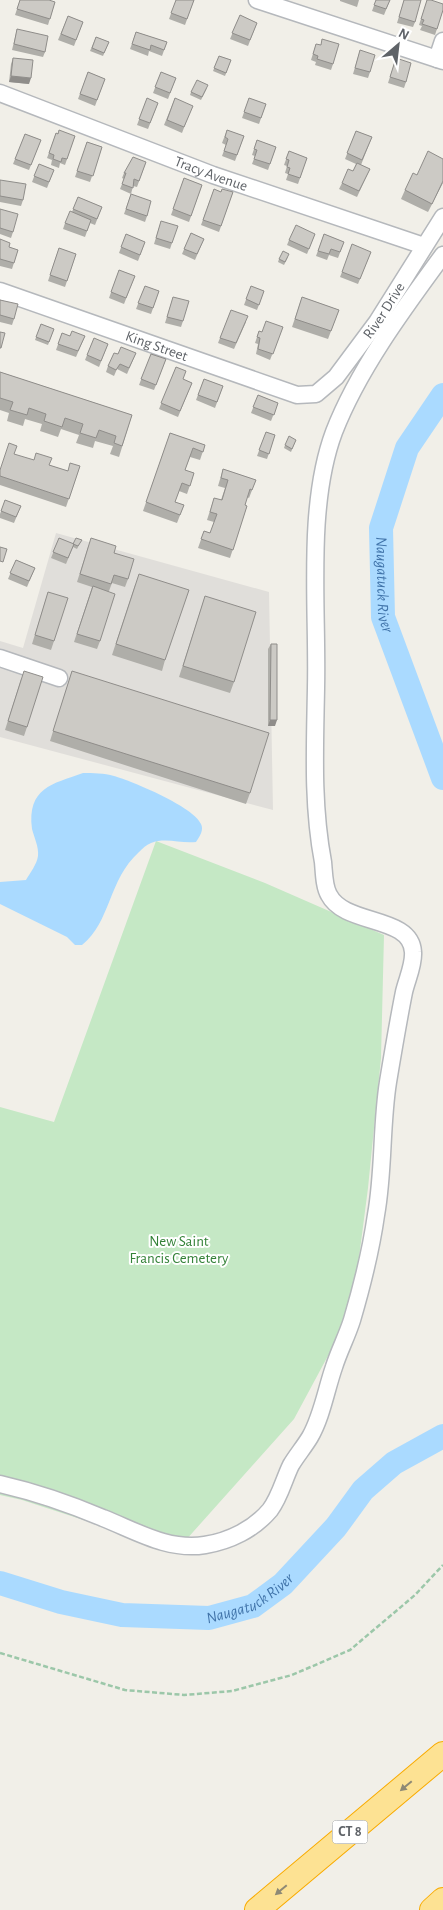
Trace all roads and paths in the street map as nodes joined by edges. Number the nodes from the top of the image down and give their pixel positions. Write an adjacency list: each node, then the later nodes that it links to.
1 (257, 0): 3 (street)
2 (443, 41): 3 (street)
3 (440, 60)
4 (0, 93): 6 (street, Tracy Avenue)
5 (443, 217): 6 (street, River Drive)
6 (424, 246): 9 (street, River Drive)
7 (443, 255): 12 (street)
8 (0, 292): 9 (street, King Street)
9 (316, 394)
10 (0, 658): 11 (street)
11 (59, 678)
12 (0, 1484)
13 (443, 1565): 14 (path)
14 (0, 1653)
15 (443, 1754): 17 (highway, CT 8, one-way to 17)
16 (443, 1900): 18 (highway)
17 (258, 1910)
18 (432, 1910)

